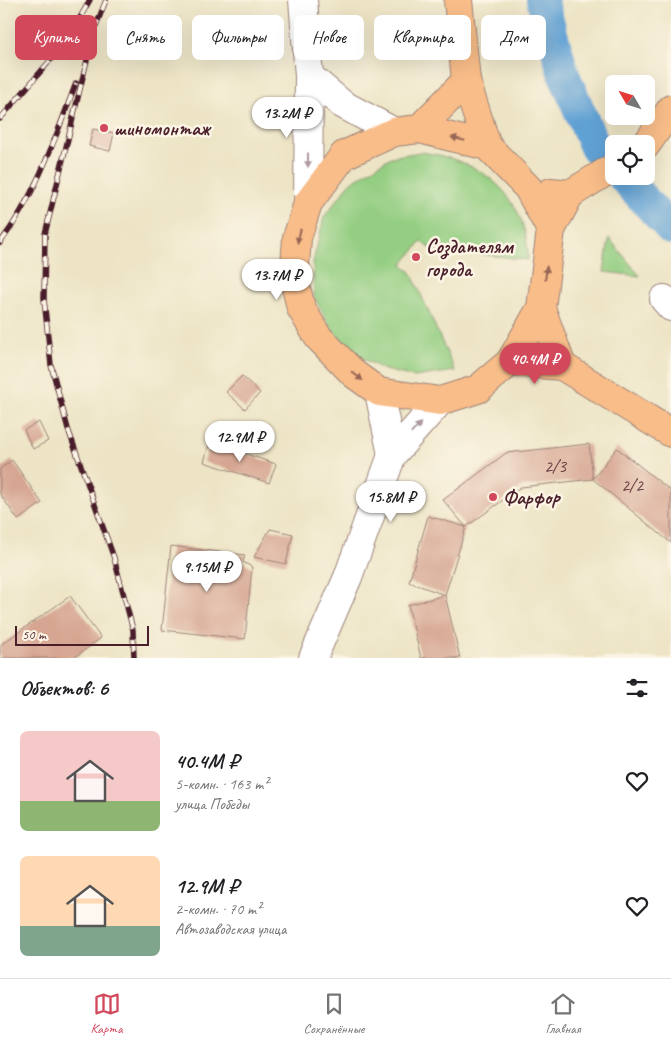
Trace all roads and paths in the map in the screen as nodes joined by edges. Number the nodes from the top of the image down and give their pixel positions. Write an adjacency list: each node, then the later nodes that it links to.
1 (303, 0): 3 (street)
2 (458, 0): 4 (main road)
3 (309, 76): 6 (street); 14 (street, one-way to 14)
4 (466, 81): 6 (main road); 8 (main road)
5 (671, 109): 7 (main road)
6 (407, 131): 8 (main road, one-way to 6); 14 (main road)
7 (653, 135)
8 (487, 146): 12 (main road)
9 (655, 147): 10 (main road)
10 (671, 149)
11 (604, 174): 13 (main road)
12 (528, 188): 13 (main road); 15 (main road)
13 (570, 194): 15 (main road)
14 (308, 203): 19 (main road, one-way to 19)
15 (551, 230): 16 (main road, one-way to 15)
16 (541, 308): 17 (main road); 18 (main road)
17 (510, 362): 18 (main road); 20 (main road)
18 (562, 366): 21 (main road)
19 (380, 392): 20 (main road); 22 (street)
20 (440, 401): 22 (street, one-way to 20)
21 (671, 434)
22 (392, 454): 23 (street)
23 (313, 658)

